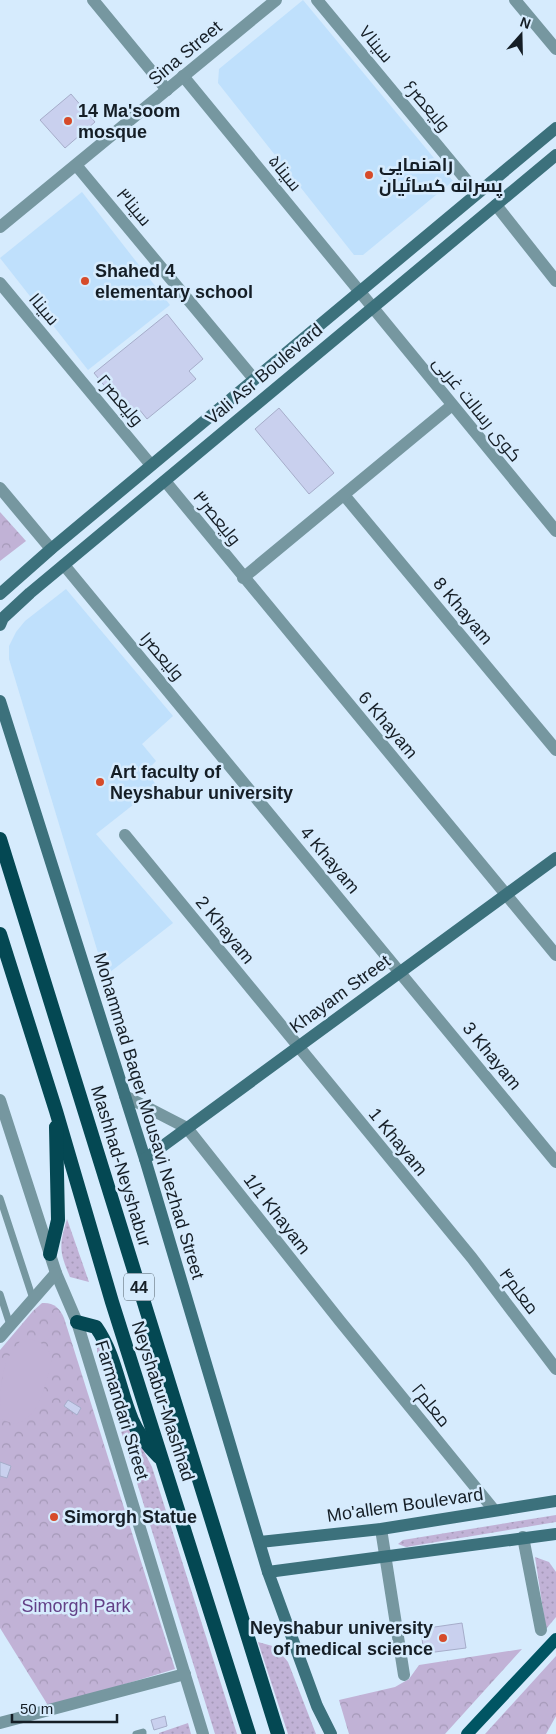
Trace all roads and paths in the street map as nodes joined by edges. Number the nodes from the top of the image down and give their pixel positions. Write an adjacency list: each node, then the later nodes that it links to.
1 (93, 0): 8 (street)
2 (276, 0): 6 (street, Sina Street)
3 (317, 0): 7 (street, سینا۷)
4 (515, 0): 5 (street)
5 (556, 49)
6 (183, 76): 8 (street, Sina Street); 17 (street, سینا۵)
7 (389, 86): 12 (street, ولیعصر۶)
8 (167, 90): 11 (street, Sina Street)
9 (556, 128): 12 (main road, Vali Asr Boulevard)
10 (556, 154): 13 (main road, Vali Asr Boulevard)
11 (76, 165): 14 (street, Sina Street); 20 (street, سینا۳)
12 (477, 193): 17 (main road, Vali Asr Boulevard)
13 (496, 205): 15 (street); 18 (main road, Vali Asr Boulevard)
14 (0, 228)
15 (556, 281)
16 (0, 283): 19 (street, سینا۱)
17 (360, 291): 18 (street, سینا۵); 20 (main road, Vali Asr Boulevard)
18 (372, 307): 21 (street, کوی رسالت غربی); 23 (main road, Vali Asr Boulevard)
19 (62, 357): 22 (street, ولیعصر۲)
20 (254, 379): 22 (main road, Vali Asr Boulevard)
21 (451, 406): 25 (street); 26 (street, کوی رسالت غربی)
22 (151, 465): 27 (main road, Vali Asr Boulevard)
23 (165, 481): 28 (main road, Vali Asr Boulevard); 29 (street, ولیعصر۳)
24 (0, 488): 27 (street)
25 (344, 495): 29 (street); 33 (street, 8 Khayam)
26 (556, 531)
27 (50, 548): 28 (main road); 30 (main road, Vali Asr Boulevard)
28 (64, 565): 31 (main road, Vali Asr Boulevard); 34 (street, ولیعصر۱)
29 (243, 578): 38 (street, 6 Khayam)
30 (0, 594)
31 (0, 626)
32 (0, 701): 43 (main road, Mohammad Baqer Mousavi Nezhad Street)
33 (556, 750)
34 (233, 770): 41 (street, 4 Khayam)
35 (125, 835): 42 (street, 2 Khayam)
36 (0, 839): 78 (highway, Mashhad-Neyshabur / 44)
37 (556, 858): 38 (main road, Khayam Street)
38 (507, 894): 40 (street, 6 Khayam); 41 (main road, Khayam Street)
39 (0, 934): 45 (highway, Neyshabur-Mashhad / 44)
40 (556, 955)
41 (400, 972): 42 (main road, Khayam Street); 48 (street, 3 Khayam)
42 (298, 1047): 46 (main road, Khayam Street); 51 (street, 1 Khayam)
43 (125, 1096): 46 (street); 47 (main road, Mohammad Baqer Mousavi Nezhad Street)
44 (0, 1100): 50 (street, Farmandari Street)
45 (56, 1112): 50 (highway); 60 (highway, Neyshabur-Mashhad / 44)
46 (187, 1128): 47 (main road, Khayam Street); 55 (street, 1/1 Khayam)
47 (145, 1159): 66 (main road, Mohammad Baqer Mousavi Nezhad Street)
48 (556, 1162)
49 (0, 1198): 54 (lane)
50 (50, 1254): 52 (street, Farmandari Street)
51 (472, 1258): 59 (street, معلم۴)
52 (56, 1273): 54 (street); 56 (street, Farmandari Street)
53 (0, 1294): 57 (lane)
54 (33, 1300): 57 (street)
55 (340, 1321): 62 (street, معلم۲)
56 (77, 1322): 60 (highway); 71 (street, Farmandari Street)
57 (10, 1324): 58 (street)
58 (0, 1337)
59 (556, 1369)
60 (163, 1462): 77 (highway, Neyshabur-Mashhad / 44)
61 (556, 1501): 62 (main road, Mo'allem Boulevard)
62 (494, 1510): 63 (main road, Mo'allem Boulevard)
63 (381, 1529): 66 (main road, Mo'allem Boulevard); 67 (street)
64 (556, 1534): 65 (main road)
65 (523, 1536): 67 (main road); 69 (street)
66 (260, 1542): 68 (main road, Mohammad Baqer Mousavi Nezhad Street)
67 (385, 1555): 68 (main road); 72 (street)
68 (268, 1572): 79 (main road, Mohammad Baqer Mousavi Nezhad Street)
69 (541, 1630)
70 (556, 1639): 80 (main road)
71 (185, 1674): 73 (street); 76 (street, Farmandari Street)
72 (404, 1675)
73 (1, 1720)
74 (136, 1734): 75 (lane)
75 (143, 1734)
76 (203, 1734)
77 (249, 1734)
78 (278, 1734)
79 (331, 1734)
80 (467, 1734)

